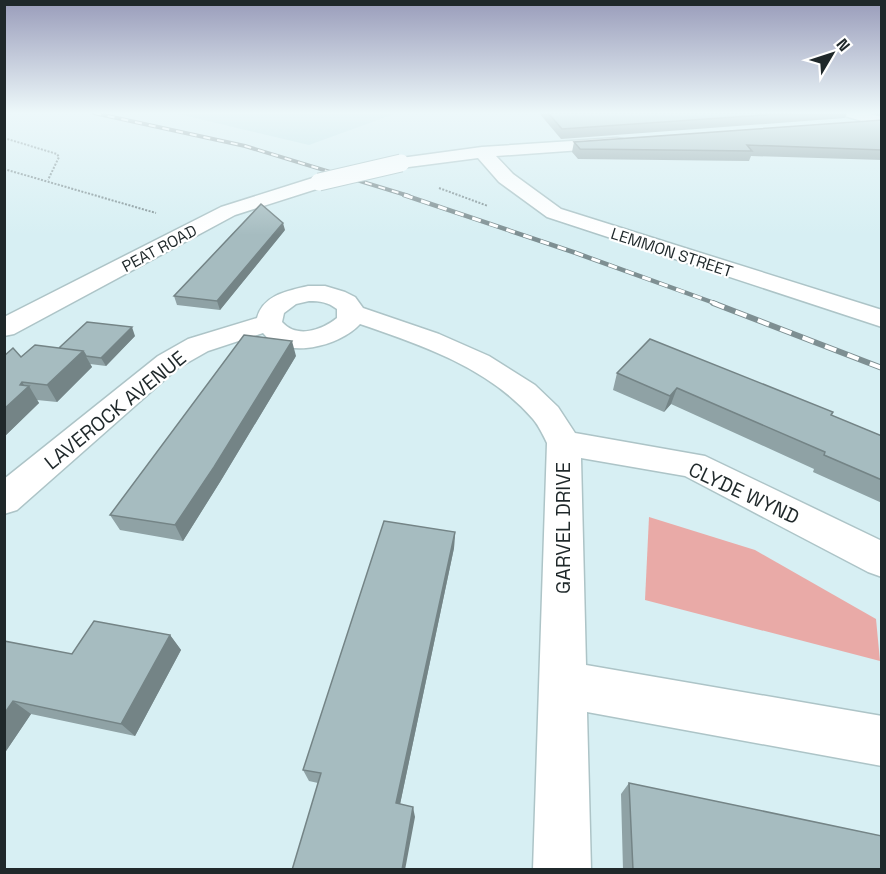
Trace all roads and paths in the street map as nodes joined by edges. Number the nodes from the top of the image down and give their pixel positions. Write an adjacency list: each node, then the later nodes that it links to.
1 (56, 154): 5 (path)
2 (469, 154): 6 (street, PEAT ROAD, bridge)
3 (484, 154): 8 (street, LEMMON STREET)
4 (4, 169): 5 (path)
5 (48, 180): 6 (path)
6 (200, 226): 10 (street, PEAT ROAD)
7 (352, 313): 9 (street); 9 (street); 11 (street, GARVEL DRIVE)
8 (882, 319)
9 (269, 323): 12 (street, LAVEROCK AVENUE)
10 (4, 328)
11 (564, 443): 13 (street, CLYDE WYND); 14 (street, GARVEL DRIVE)
12 (4, 500)
13 (882, 560)
14 (563, 684): 15 (street); 16 (street, GARVEL DRIVE)
15 (882, 741)
16 (562, 870)

